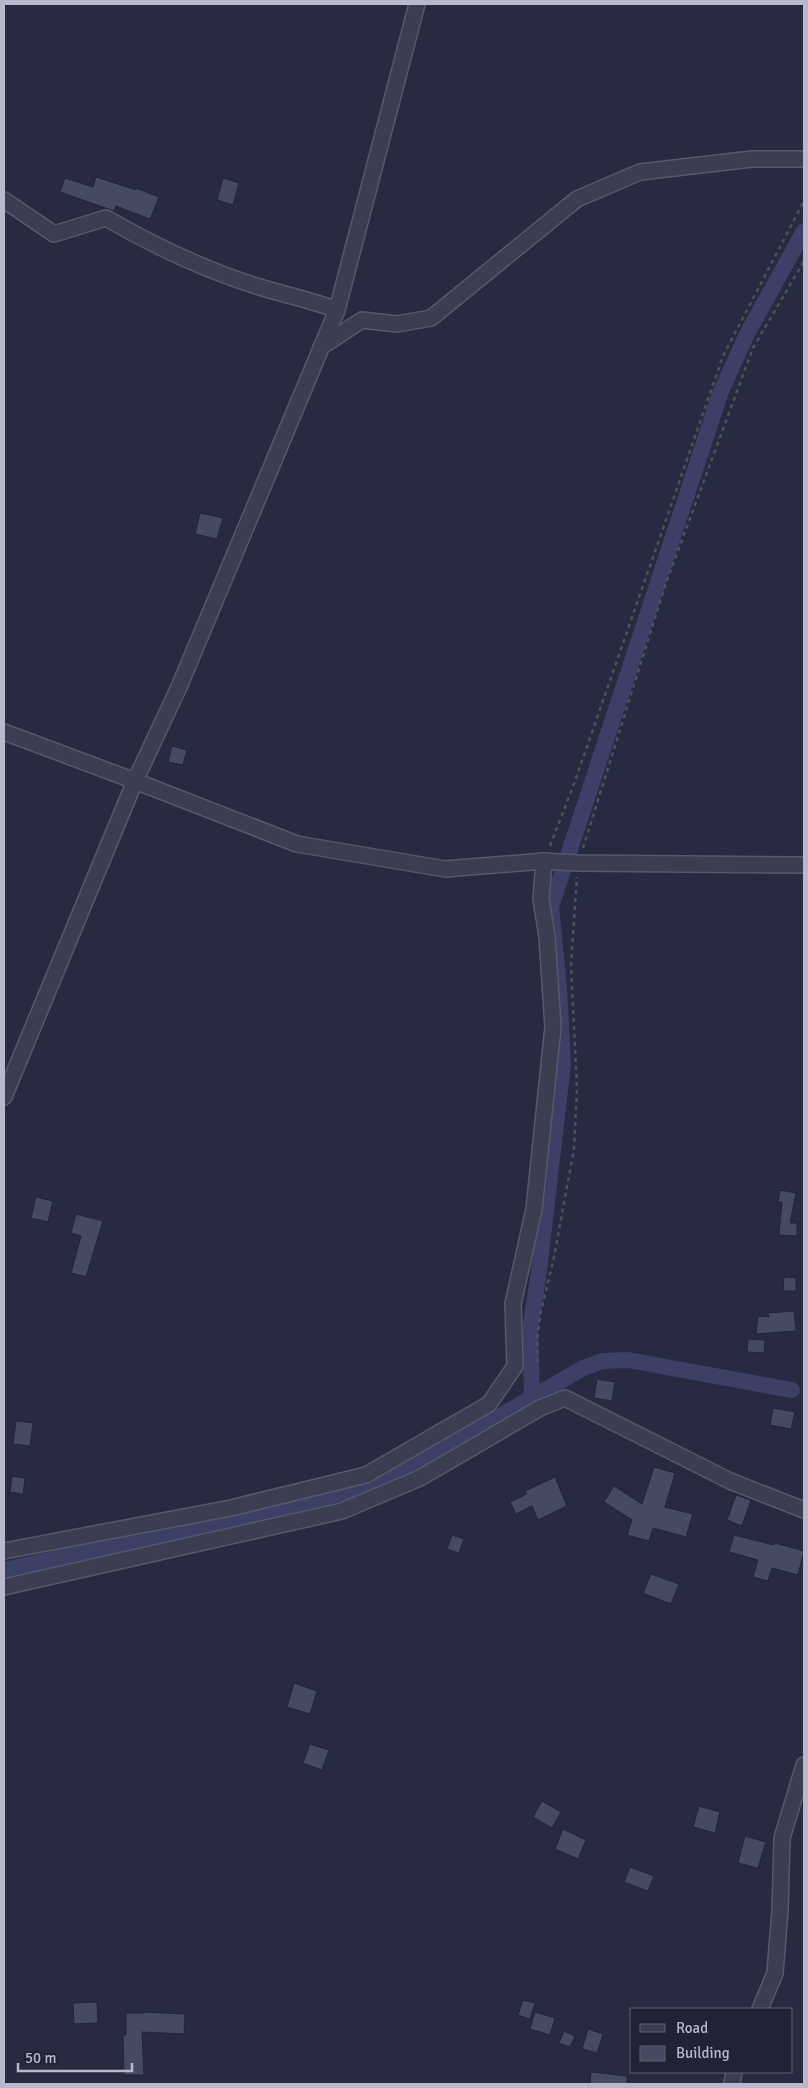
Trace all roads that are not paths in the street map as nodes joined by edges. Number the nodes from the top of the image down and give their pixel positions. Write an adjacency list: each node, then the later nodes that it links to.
1 (417, 4): 4 (street)
2 (804, 159): 5 (street)
3 (4, 200): 4 (street)
4 (337, 310): 5 (street)
5 (321, 347): 7 (street)
6 (4, 732): 7 (street)
7 (135, 781): 8 (street); 10 (street)
8 (544, 862): 9 (street); 12 (street)
9 (804, 865)
10 (4, 1097)
11 (804, 1510): 13 (street)
12 (4, 1550)
13 (4, 1587)
14 (804, 1764): 15 (street)
15 (760, 2008)

